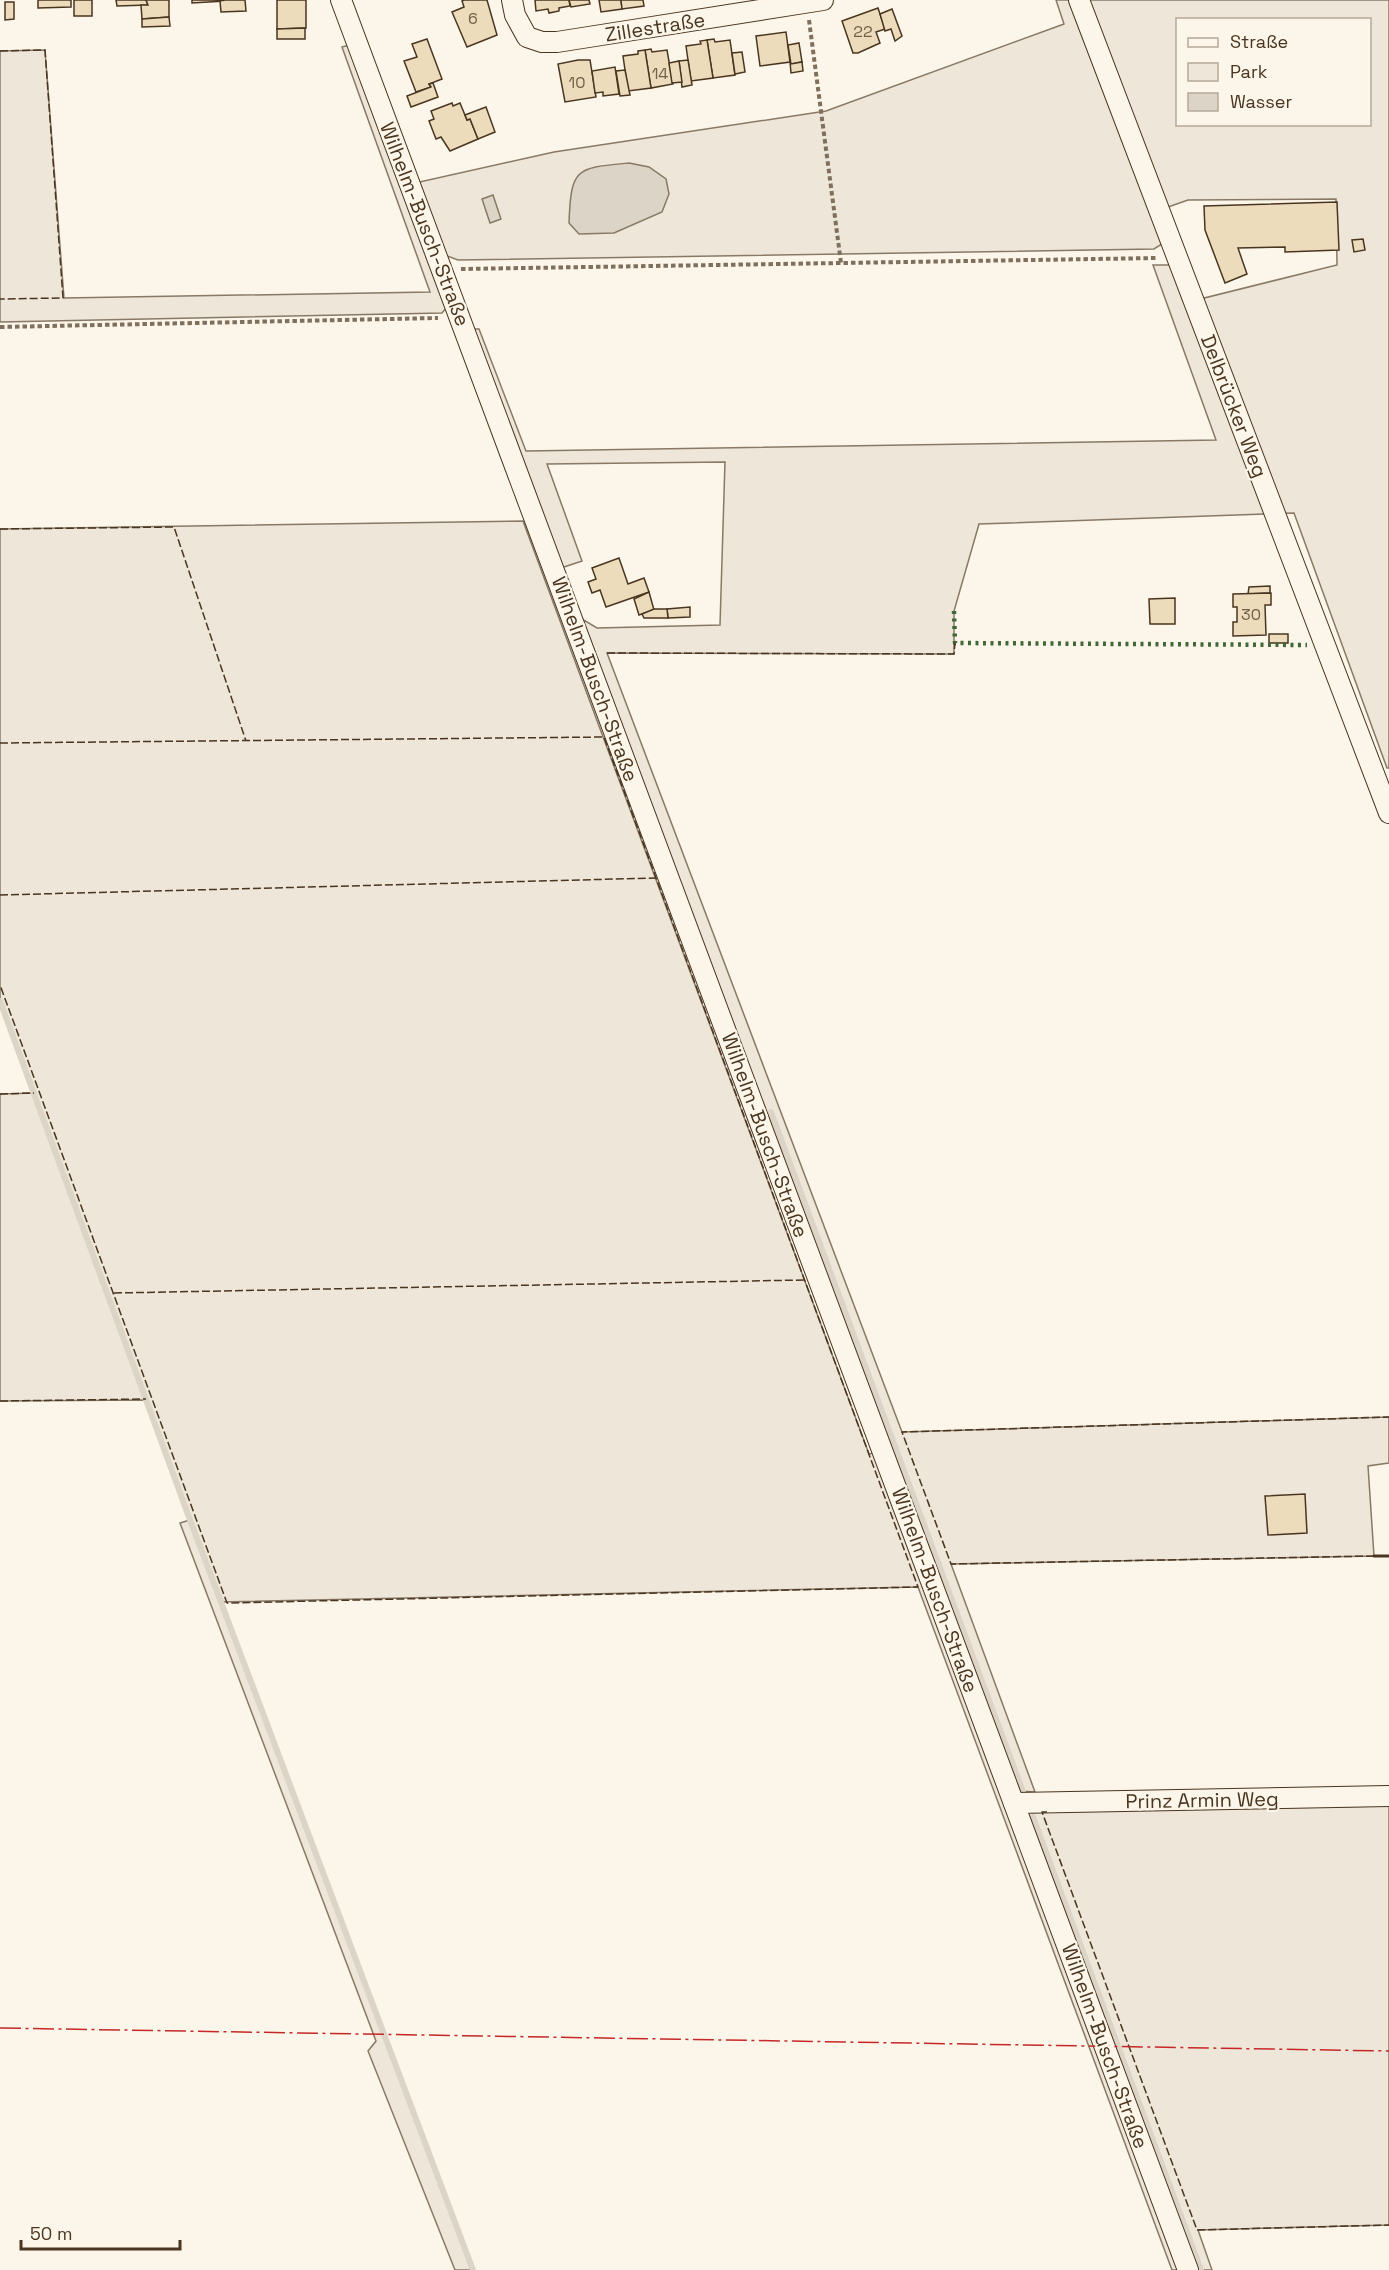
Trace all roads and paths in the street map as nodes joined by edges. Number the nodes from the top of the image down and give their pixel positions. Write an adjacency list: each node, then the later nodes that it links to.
1 (340, 0): 7 (street, Wilhelm-Busch-Straße)
2 (512, 0): 4 (street, Zillestraße)
3 (1079, 0): 5 (street, Delbrücker Weg)
4 (812, 1): 6 (path)
5 (1178, 258): 6 (path); 10 (street, Delbrücker Weg)
6 (841, 263): 7 (path)
7 (442, 270): 8 (street, Wilhelm-Busch-Straße)
8 (460, 317): 9 (path); 12 (street, Wilhelm-Busch-Straße)
9 (0, 327)
10 (1389, 813)
11 (1389, 1796): 12 (street, Prinz Armin Weg)
12 (1014, 1803): 13 (street, Wilhelm-Busch-Straße)
13 (1188, 2270)

